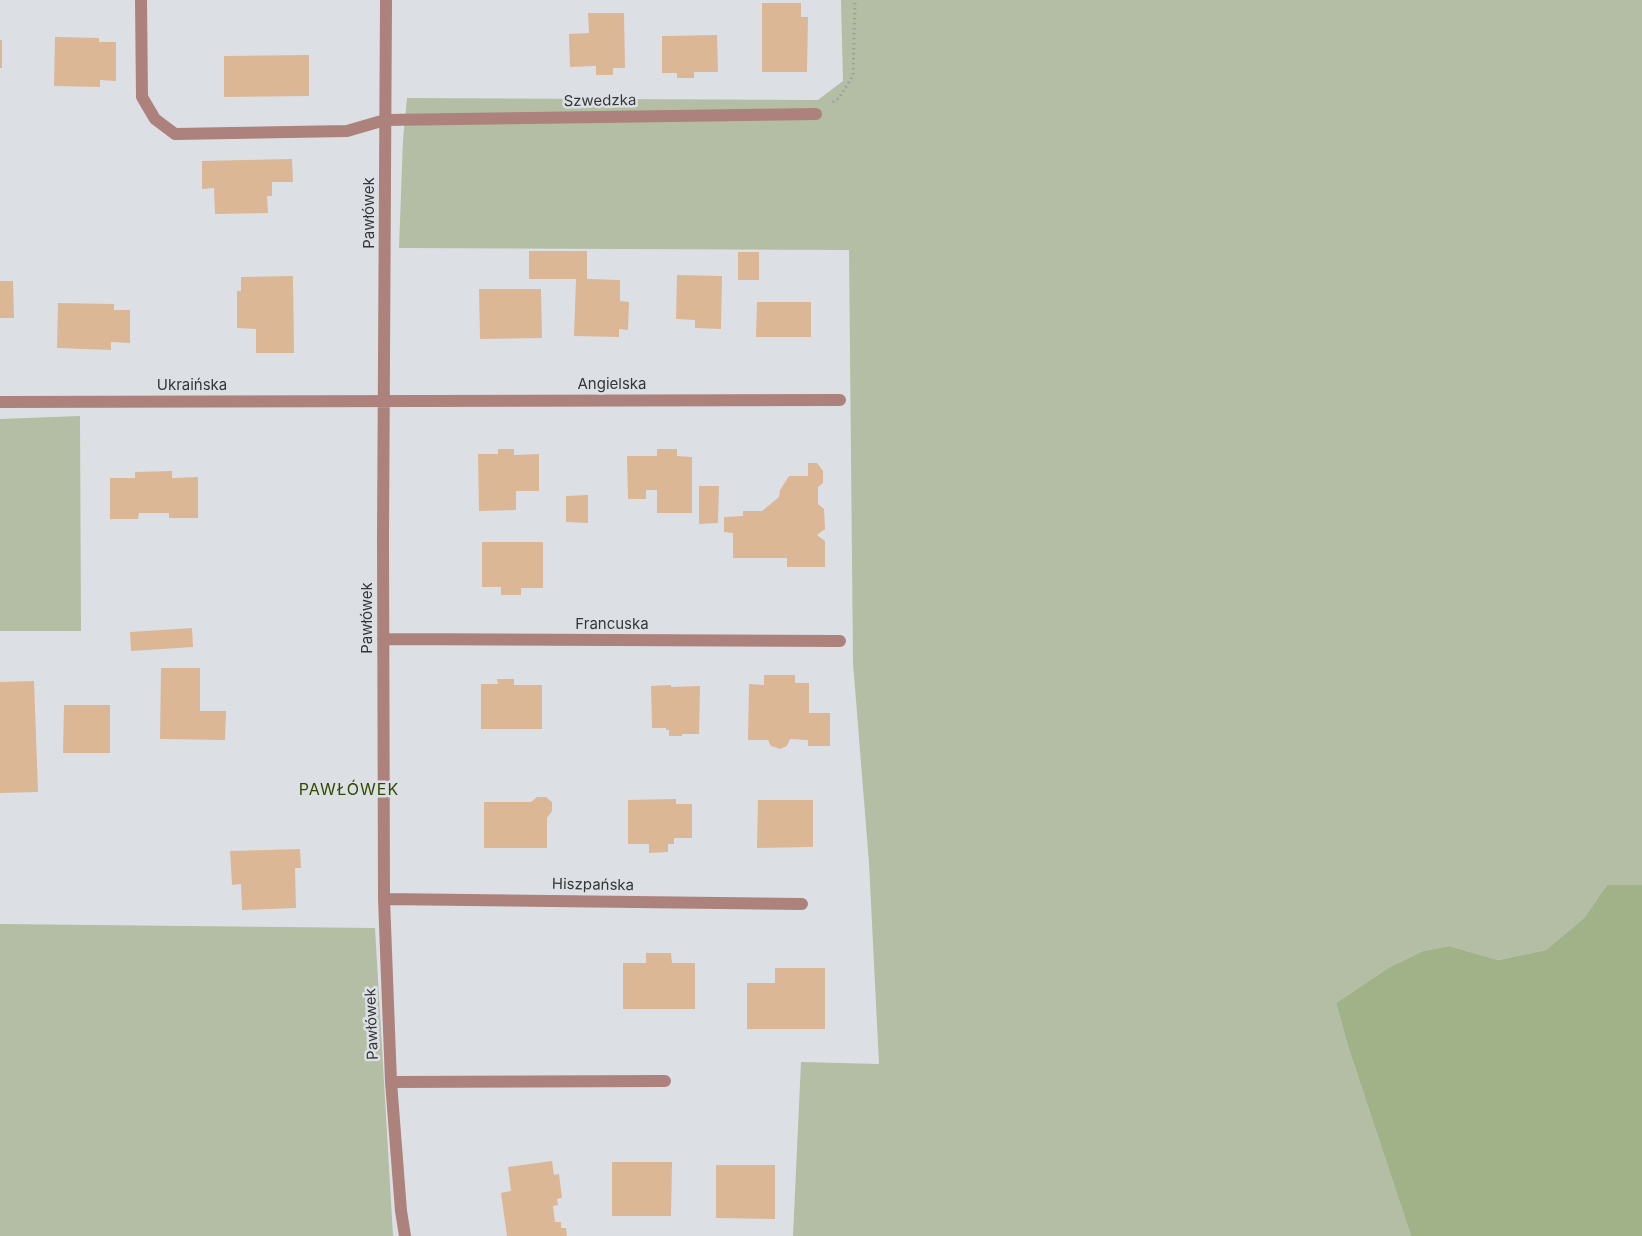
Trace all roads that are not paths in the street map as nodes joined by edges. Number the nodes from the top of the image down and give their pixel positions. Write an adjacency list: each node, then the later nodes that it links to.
1 (141, 0): 4 (street, Szwedzka)
2 (386, 0): 4 (street, Pawłówek)
3 (816, 114): 4 (street, Szwedzka)
4 (385, 120): 6 (street, Pawłówek)
5 (840, 400): 6 (street, Angielska)
6 (384, 401): 7 (street, Ukraińska); 8 (street, Pawłówek)
7 (0, 402)
8 (383, 639): 9 (street, Francuska); 10 (street, Pawłówek)
9 (840, 641)
10 (384, 899): 11 (street, Hiszpańska); 13 (street, Pawłówek)
11 (802, 904)
12 (665, 1081): 13 (street)
13 (391, 1082): 14 (street, Pawłówek)
14 (405, 1236)

